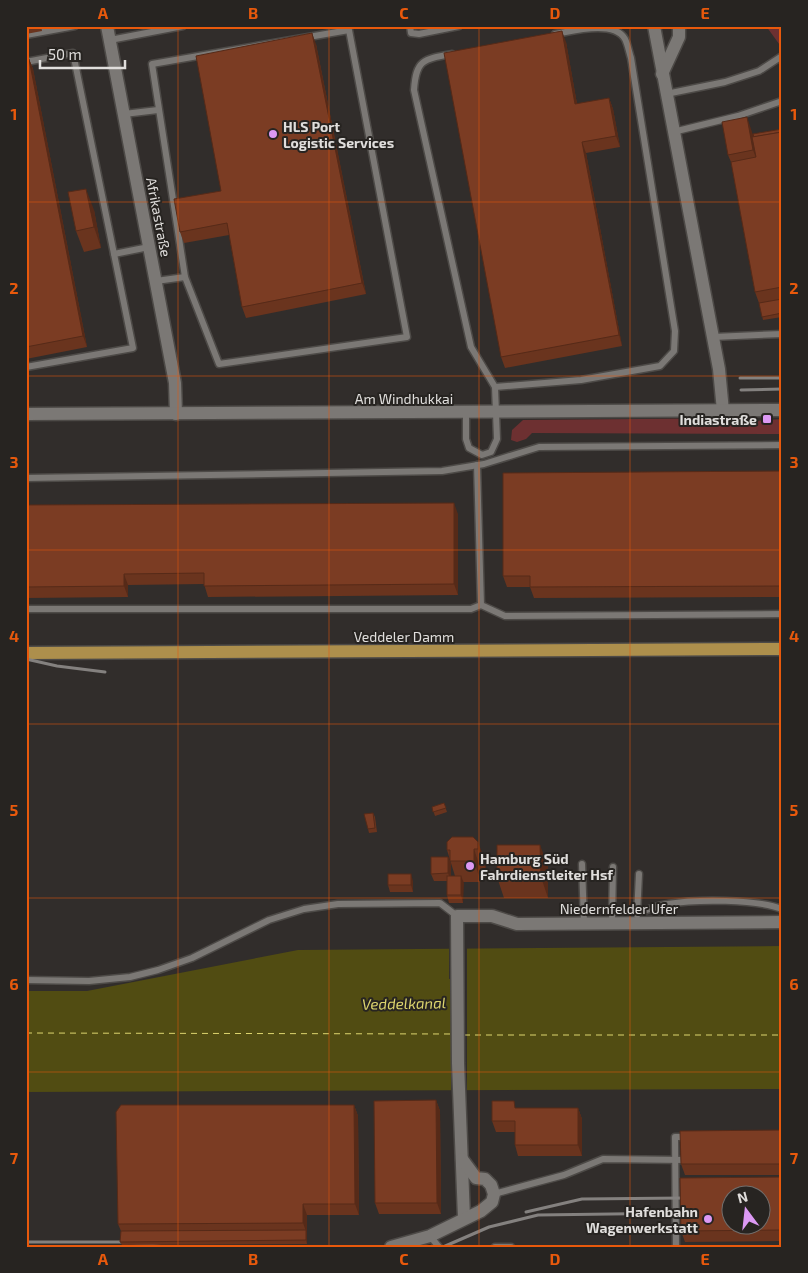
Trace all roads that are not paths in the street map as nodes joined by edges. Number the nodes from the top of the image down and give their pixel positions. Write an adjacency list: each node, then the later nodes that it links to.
1 (75, 26): 10 (lane)
2 (107, 26): 12 (street, Afrikastraße)
3 (139, 26): 9 (lane)
4 (182, 26): 9 (lane)
5 (410, 26): 6 (lane)
6 (459, 26)
7 (654, 26): 16 (street)
8 (679, 26): 16 (street)
9 (141, 34): 12 (lane)
10 (26, 36)
11 (550, 36): 29 (lane)
12 (110, 40): 20 (street, Afrikastraße)
13 (456, 53): 29 (lane)
14 (782, 56): 17 (lane)
15 (26, 62): 23 (lane)
16 (662, 74): 17 (street)
17 (666, 94): 21 (street)
18 (782, 101): 21 (lane)
19 (158, 110): 20 (lane); 24 (lane); 24 (lane)
20 (124, 114): 22 (street, Afrikastraße)
21 (673, 132): 27 (street)
22 (149, 247): 23 (lane); 25 (street, Afrikastraße)
23 (114, 254): 28 (lane)
24 (185, 277): 25 (lane)
25 (156, 281): 35 (street, Afrikastraße)
26 (782, 334): 27 (lane)
27 (713, 337): 31 (street)
28 (26, 367)
29 (495, 386): 33 (lane)
30 (782, 410): 31 (street, Am Windhukkai)
31 (723, 411): 33 (street, Am Windhukkai)
32 (466, 412): 33 (street, Am Windhukkai); 35 (street, Am Windhukkai); 37 (lane)
33 (497, 412): 37 (lane)
34 (26, 414): 35 (street, Am Windhukkai)
35 (176, 414)
36 (782, 445): 38 (lane)
37 (482, 455): 38 (lane)
38 (480, 465): 39 (lane); 40 (lane)
39 (26, 478)
40 (481, 605): 41 (lane); 42 (lane)
41 (26, 609)
42 (782, 614)
43 (782, 649): 44 (main road, Veddeler Damm)
44 (26, 653)
45 (582, 864): 52 (lane)
46 (614, 867): 53 (lane)
47 (639, 874): 50 (lane)
48 (782, 909): 50 (lane)
49 (457, 916): 52 (street, Niedernfelder Ufer); 54 (lane); 56 (street)
50 (636, 918): 51 (street, Niedernfelder Ufer); 53 (street, Niedernfelder Ufer)
51 (782, 922)
52 (584, 923): 53 (street, Niedernfelder Ufer)
53 (612, 923)
54 (26, 980)
55 (695, 1137): 57 (lane)
56 (462, 1159): 59 (street); 62 (street)
57 (675, 1159): 58 (lane); 60 (lane); 63 (lane)
58 (684, 1160)
59 (476, 1178): 62 (street); 63 (street)
60 (675, 1182): 61 (lane); 70 (lane)
61 (685, 1182)
62 (463, 1188): 64 (street)
63 (494, 1194): 64 (street)
64 (464, 1218): 65 (street)
65 (430, 1236): 66 (street); 67 (lane)
66 (391, 1247)
67 (439, 1247)
68 (495, 1247): 69 (lane)
69 (511, 1247)
70 (676, 1247)

